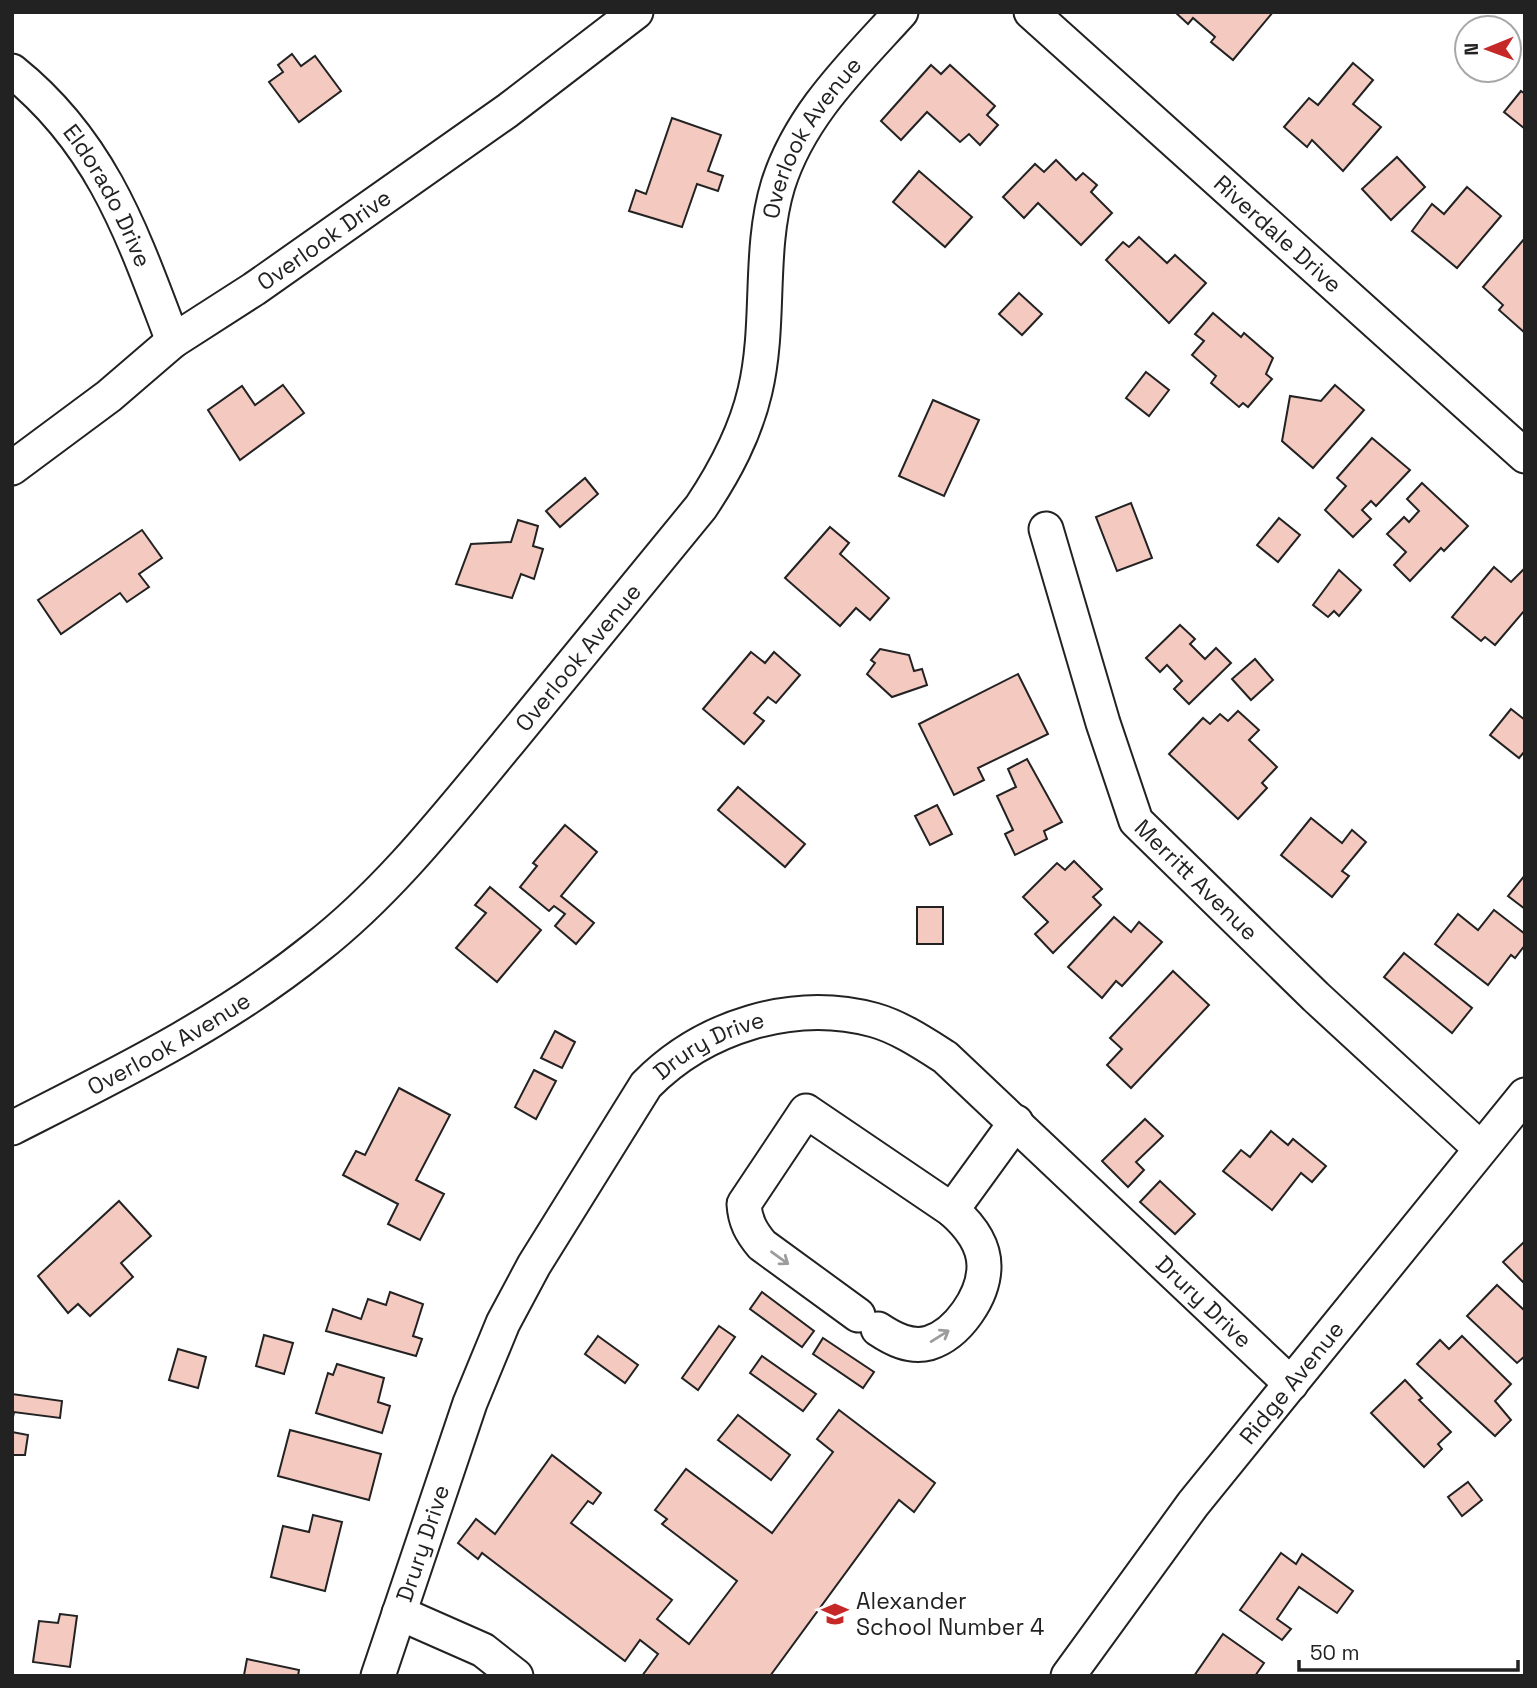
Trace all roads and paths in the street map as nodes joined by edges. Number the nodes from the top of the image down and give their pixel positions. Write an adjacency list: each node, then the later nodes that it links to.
1 (636, 12): 5 (street, Overlook Drive)
2 (901, 12): 11 (street, Overlook Avenue)
3 (1031, 12): 6 (street, Riverdale Drive)
4 (12, 71): 5 (street, Eldorado Drive)
5 (173, 341): 7 (street, Overlook Drive)
6 (1525, 456)
7 (12, 468)
8 (1046, 529): 12 (street, Merritt Avenue)
9 (1525, 1095): 12 (street, Ridge Avenue)
10 (1016, 1122): 13 (street); 14 (street, Drury Drive); 15 (street, Drury Drive)
11 (12, 1128)
12 (1480, 1148): 14 (street, Ridge Avenue)
13 (952, 1210): 13 (street, one-way to 13)
14 (1291, 1384): 18 (street, Ridge Avenue)
15 (399, 1614): 16 (street, Drury Drive); 17 (street)
16 (378, 1676)
17 (516, 1676)
18 (1068, 1676)

